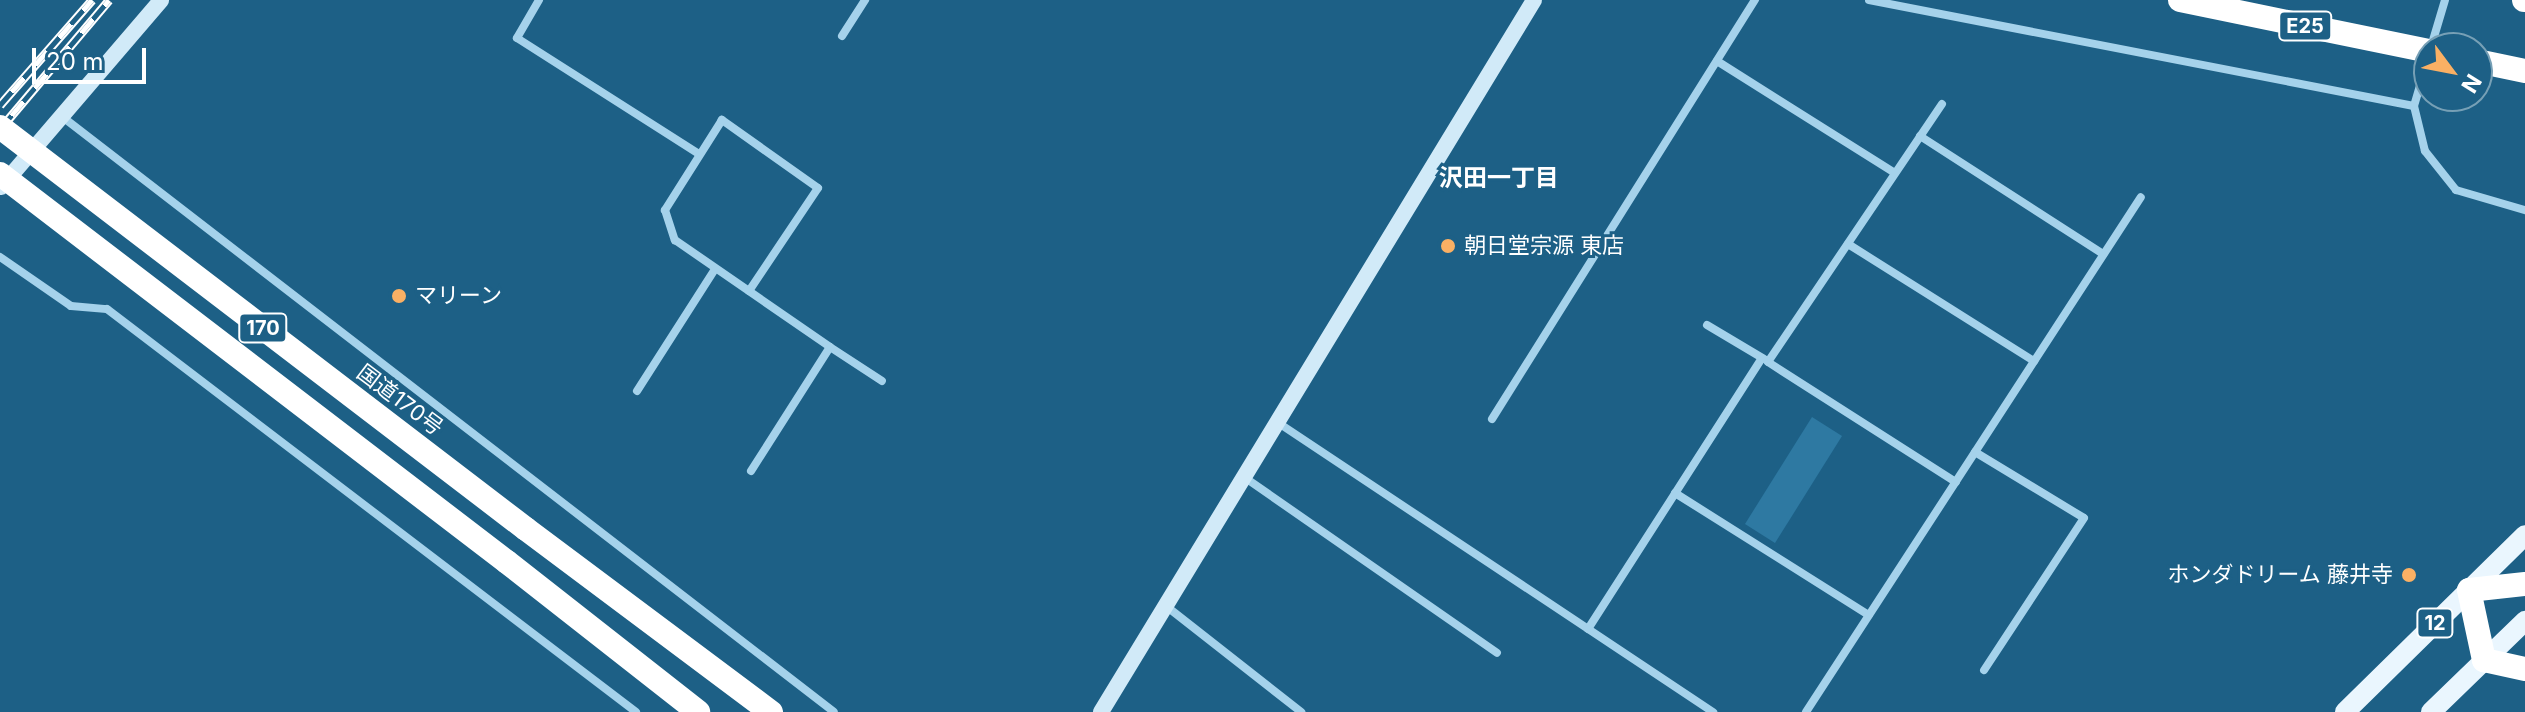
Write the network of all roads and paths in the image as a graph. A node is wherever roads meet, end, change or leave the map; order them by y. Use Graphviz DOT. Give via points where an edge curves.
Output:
graph roads {
  1 [pos="161,0"];
  2 [pos="539,0"];
  3 [pos="865,0"];
  4 [pos="1534,0"];
  5 [pos="1755,0"];
  6 [pos="1869,0"];
  7 [pos="2180,0"];
  8 [pos="2445,0"];
  9 [pos="2436,32"];
  10 [pos="842,36"];
  11 [pos="2413,48"];
  12 [pos="1717,61"];
  13 [pos="2493,64"];
  14 [pos="2525,71"];
  15 [pos="1942,104"];
  16 [pos="2413,106"];
  17 [pos="2415,112"];
  18 [pos="59,115"];
  19 [pos="0,127"];
  20 [pos="1920,136"];
  21 [pos="699,154"];
  22 [pos="1895,173"];
  23 [pos="0,174"];
  24 [pos="0,188"];
  25 [pos="2141,197"];
  26 [pos="2525,210"];
  27 [pos="1848,244"];
  28 [pos="2103,254"];
  29 [pos="0,257"];
  30 [pos="715,269"];
  31 [pos="749,291"];
  32 [pos="1707,325"];
  33 [pos="830,347"];
  34 [pos="1765,360"];
  35 [pos="2034,361"];
  36 [pos="882,381"];
  37 [pos="637,391"];
  38 [pos="1492,419"];
  39 [pos="1277,422"];
  40 [pos="1975,452"];
  41 [pos="751,471"];
  42 [pos="1244,477"];
  43 [pos="1956,482"];
  44 [pos="1675,493"];
  45 [pos="2525,535"];
  46 [pos="2525,584"];
  47 [pos="2469,590"];
  48 [pos="1166,606"];
  49 [pos="1869,615"];
  50 [pos="2525,621"];
  51 [pos="1588,629"];
  52 [pos="1497,653"];
  53 [pos="2484,660"];
  54 [pos="2525,669"];
  55 [pos="1984,670"];
  56 [pos="636,712"];
  57 [pos="698,712"];
  58 [pos="771,712"];
  59 [pos="834,712"];
  60 [pos="1101,712"];
  61 [pos="1301,712"];
  62 [pos="1713,712"];
  63 [pos="1806,712"];
  64 [pos="2345,712"];
  65 [pos="2431,712"];
  1 -- 18 [label="street"];
  2 -- 21 [label="street" via="517,38"];
  3 -- 10 [label="street"];
  4 -- 39 [label="street"];
  5 -- 12 [label="street"];
  6 -- 16 [label="street"];
  7 -- 11 [label="highway, E25"];
  8 -- 9 [label="street"];
  12 -- 22 [label="street"];
  12 -- 38 [label="street"];
  13 -- 14 [label="highway"];
  15 -- 20 [label="street"];
  17 -- 26 [label="street" via="2425,151 2456,190"];
  18 -- 24 [label="street"];
  18 -- 59 [label="street"];
  19 -- 58 [label="highway, 国道170号 / 170, bridge"];
  20 -- 22 [label="street"];
  20 -- 28 [label="street"];
  21 -- 30 [label="street" via="665,210 675,240"];
  21 -- 31 [label="street" via="722,120 818,188"];
  22 -- 27 [label="street"];
  23 -- 57 [label="highway, 170, bridge"];
  25 -- 28 [label="street"];
  27 -- 34 [label="street"];
  27 -- 35 [label="street"];
  28 -- 35 [label="street"];
  29 -- 56 [label="street" via="71,306 107,309"];
  30 -- 31 [label="street"];
  30 -- 37 [label="street"];
  31 -- 33 [label="street"];
  32 -- 34 [label="street"];
  33 -- 36 [label="street"];
  33 -- 41 [label="street"];
  34 -- 43 [label="street"];
  34 -- 44 [label="street"];
  35 -- 40 [label="street"];
  39 -- 42 [label="street"];
  39 -- 51 [label="street"];
  40 -- 43 [label="street"];
  40 -- 55 [label="street" via="2084,518"];
  42 -- 48 [label="street"];
  42 -- 52 [label="street"];
  43 -- 49 [label="street"];
  44 -- 49 [label="street"];
  44 -- 51 [label="street"];
  45 -- 47 [label="main road, 12"];
  46 -- 47 [label="highway"];
  47 -- 53 [label="highway"];
  47 -- 64 [label="main road, 12"];
  48 -- 60 [label="street"];
  48 -- 61 [label="street"];
  49 -- 63 [label="street"];
  50 -- 53 [label="main road"];
  51 -- 62 [label="street"];
  53 -- 54 [label="highway"];
  53 -- 65 [label="main road"];
}
